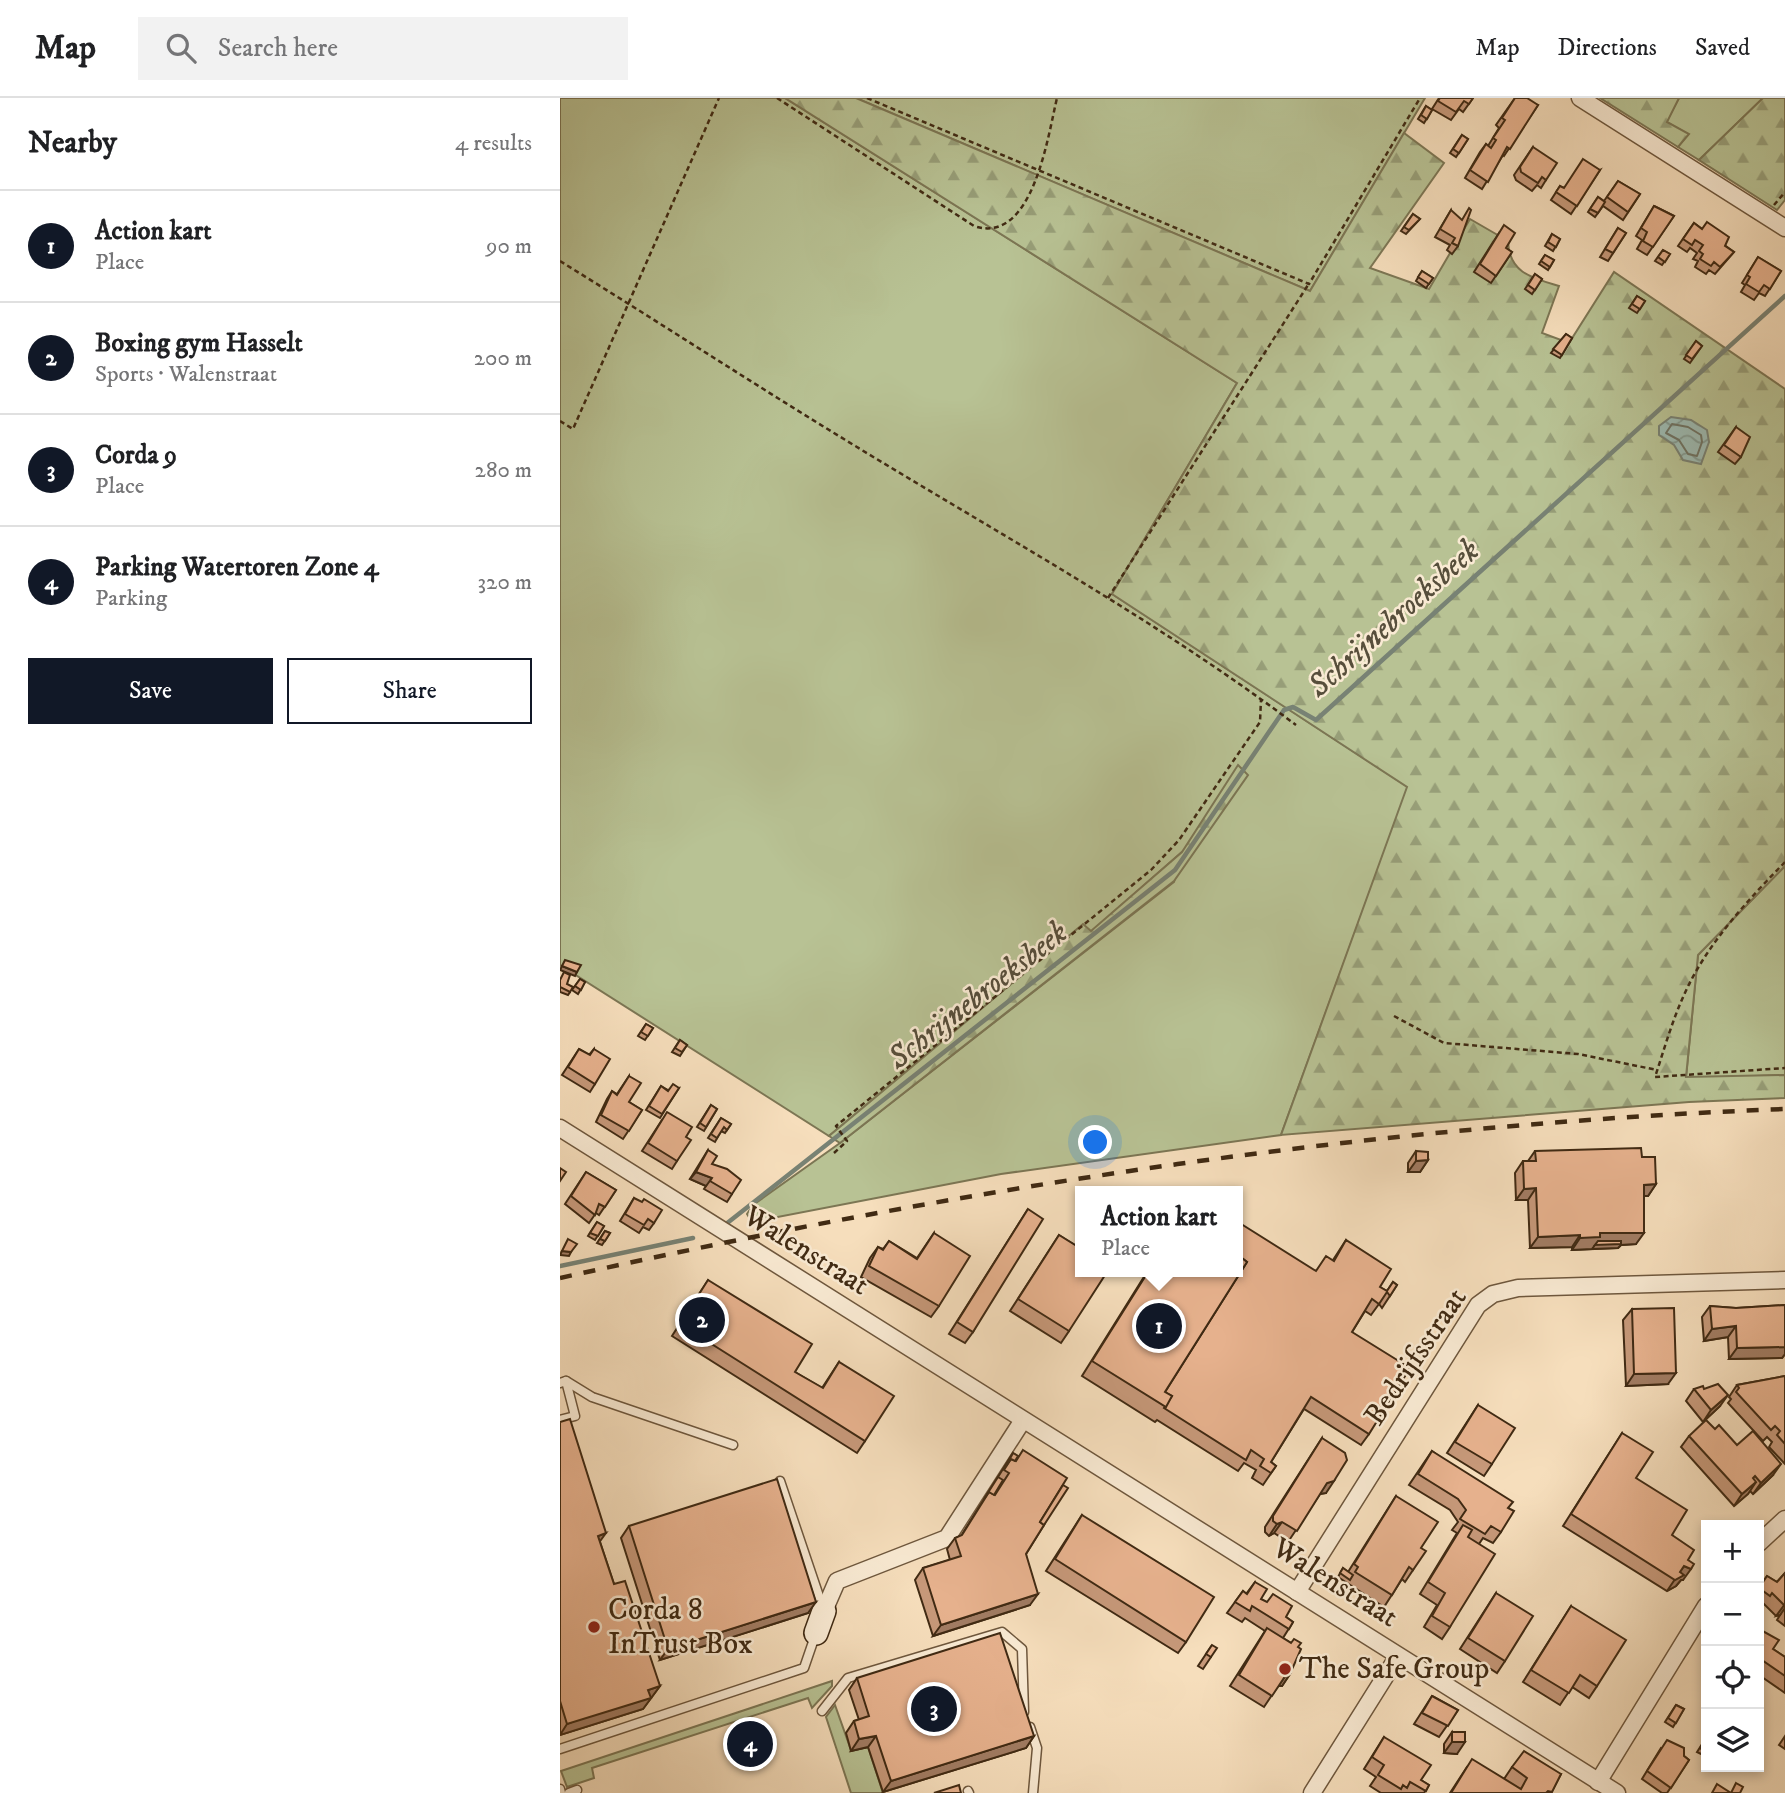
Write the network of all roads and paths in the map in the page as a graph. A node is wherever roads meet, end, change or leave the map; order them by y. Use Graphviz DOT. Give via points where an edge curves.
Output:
graph roads {
  1 [pos="719,98"];
  2 [pos="777,98"];
  3 [pos="867,98"];
  4 [pos="1057,98"];
  5 [pos="1420,98"];
  6 [pos="1580,98"];
  7 [pos="1039,170"];
  8 [pos="1785,228"];
  9 [pos="560,261"];
  10 [pos="1309,284"];
  11 [pos="630,304"];
  12 [pos="560,421"];
  13 [pos="1108,598"];
  14 [pos="1261,698"];
  15 [pos="1296,725"];
  16 [pos="1785,862"];
  17 [pos="1394,1016"];
  18 [pos="1785,1068"];
  19 [pos="1657,1070"];
  20 [pos="560,1128"];
  21 [pos="834,1153"];
  22 [pos="1785,1280"];
  23 [pos="563,1382"];
  24 [pos="560,1420"];
  25 [pos="1023,1420"];
  26 [pos="733,1445"];
  27 [pos="780,1481"];
  28 [pos="1785,1519"];
  29 [pos="1764,1538"];
  30 [pos="837,1581"];
  31 [pos="815,1584"];
  32 [pos="1297,1592"];
  33 [pos="1701,1614"];
  34 [pos="820,1622"];
  35 [pos="1398,1656"];
  36 [pos="822,1711"];
  37 [pos="560,1749"];
  38 [pos="1598,1782"];
  39 [pos="1032,1793"];
  40 [pos="1312,1793"];
  41 [pos="1617,1793"];
  1 -- 11 [label="path"];
  2 -- 7 [label="path" via="978,228 997,227 1010,218 1032,191"];
  3 -- 7 [label="path"];
  4 -- 7 [label="path"];
  5 -- 10 [label="path"];
  6 -- 8 [label="street"];
  7 -- 10 [label="path"];
  9 -- 11 [label="path"];
  10 -- 13 [label="path"];
  11 -- 12 [label="path" via="573,429"];
  11 -- 13 [label="path"];
  13 -- 14 [label="path"];
  14 -- 15 [label="path"];
  14 -- 21 [label="path" via="1260,722 1179,840 1151,870 835,1126 847,1141"];
  16 -- 19 [label="path" via="1712,947 1684,994"];
  17 -- 19 [label="path" via="1444,1043 1578,1054"];
  18 -- 19 [label="path" via="1655,1077"];
  20 -- 25 [label="street, Walenstraat"];
  22 -- 32 [label="street, Bedrijfsstraat" via="1518,1288 1493,1294 1478,1306"];
  23 -- 24 [label="lane" via="575,1416"];
  23 -- 26 [label="lane" via="592,1397"];
  25 -- 30 [label="street" via="947,1538"];
  25 -- 32 [label="street, Walenstraat"];
  27 -- 31 [label="lane"];
  28 -- 29 [label="street"];
  30 -- 31 [label="lane"];
  30 -- 34 [label="street"];
  31 -- 34 [label="lane"];
  32 -- 35 [label="street, Walenstraat"];
  33 -- 38 [label="street"];
  34 -- 37 [label="lane" via="804,1668"];
  35 -- 38 [label="street, Walenstraat"];
  35 -- 40 [label="street"];
  36 -- 39 [label="lane" via="848,1678 1002,1632 1022,1648 1023,1706 1037,1748"];
  38 -- 41 [label="street, Walenstraat"];
}
